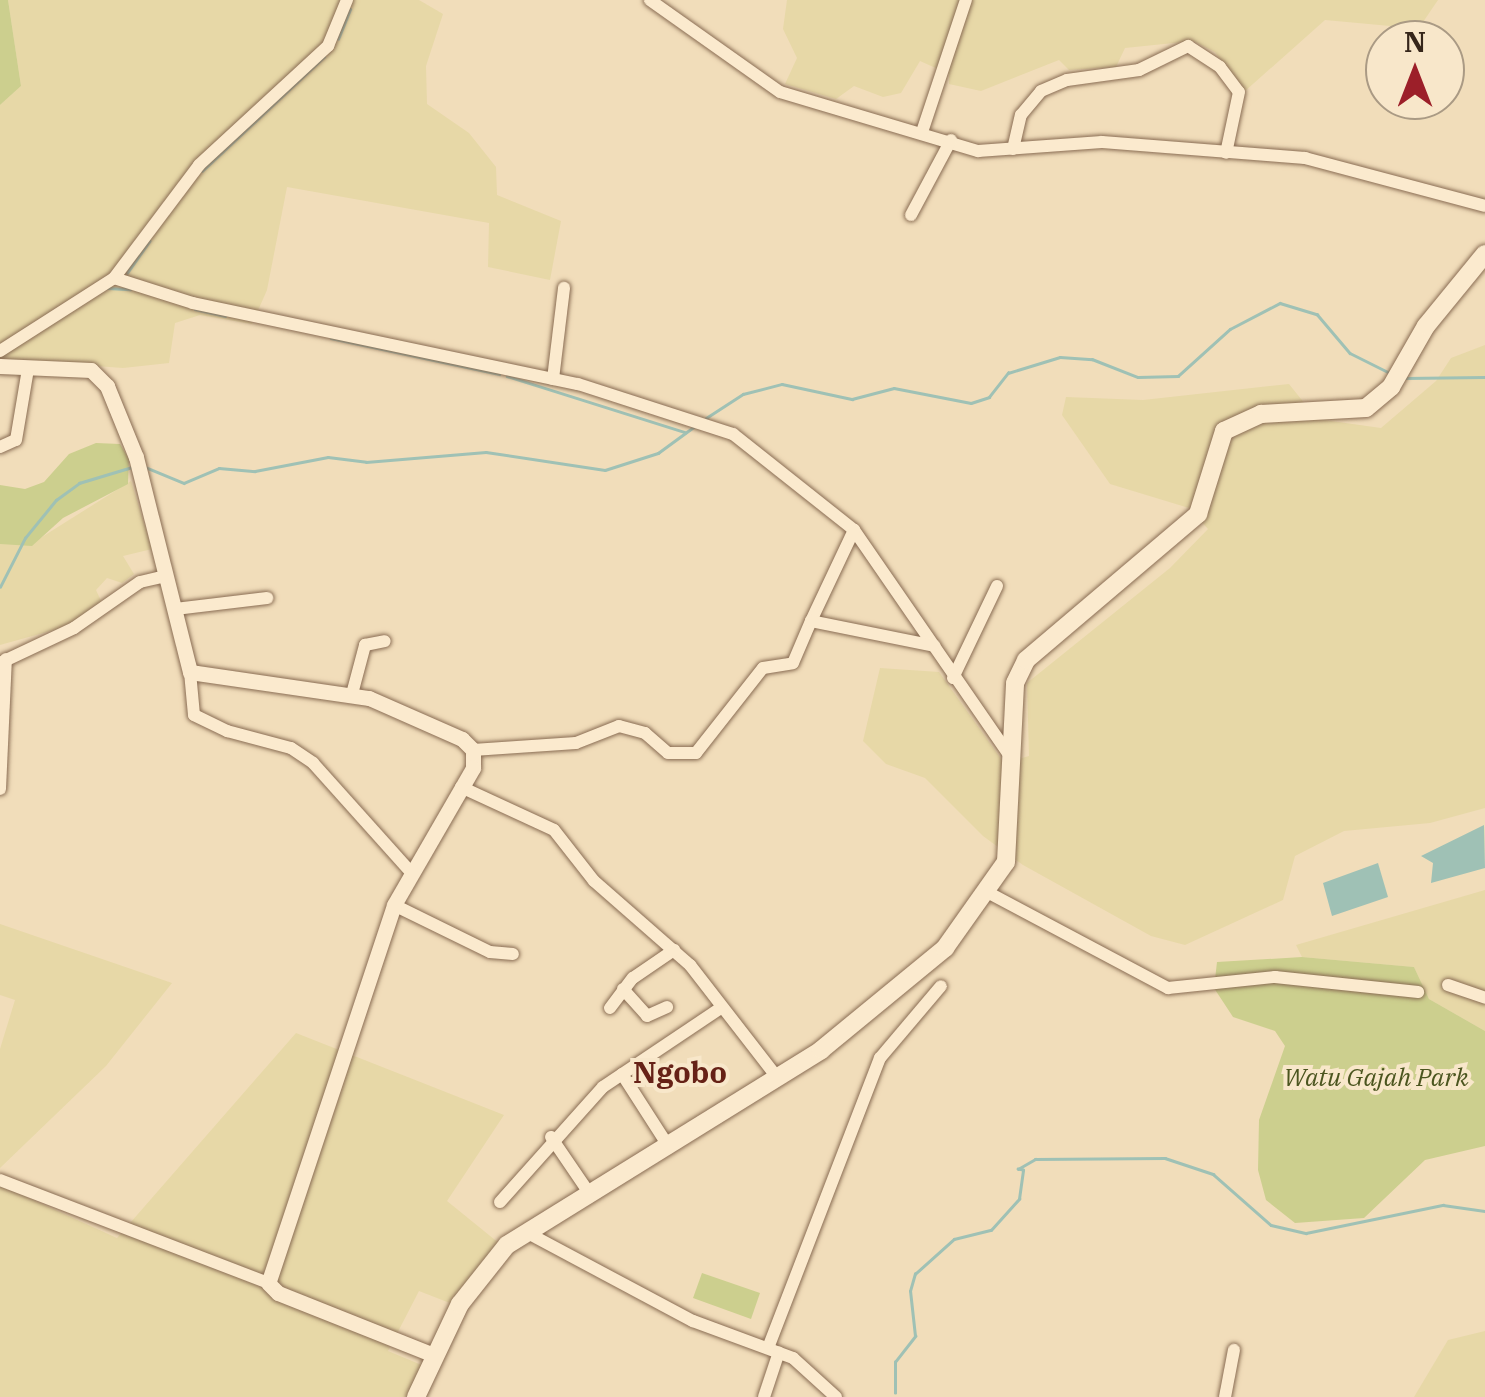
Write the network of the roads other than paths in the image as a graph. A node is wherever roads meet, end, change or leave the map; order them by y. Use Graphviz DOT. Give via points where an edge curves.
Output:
graph roads {
  1 [pos="347,0"];
  2 [pos="650,0"];
  3 [pos="966,0"];
  4 [pos="922,132"];
  5 [pos="951,140"];
  6 [pos="1014,149"];
  7 [pos="1226,153"];
  8 [pos="1485,206"];
  9 [pos="911,215"];
  10 [pos="1485,254"];
  11 [pos="114,278"];
  12 [pos="564,288"];
  13 [pos="0,351"];
  14 [pos="0,366"];
  15 [pos="28,369"];
  16 [pos="554,379"];
  17 [pos="0,447"];
  18 [pos="854,530"];
  19 [pos="166,576"];
  20 [pos="996,586"];
  21 [pos="267,598"];
  22 [pos="175,609"];
  23 [pos="811,621"];
  24 [pos="385,641"];
  25 [pos="934,646"];
  26 [pos="3,661"];
  27 [pos="190,672"];
  28 [pos="953,678"];
  29 [pos="352,694"];
  30 [pos="473,750"];
  31 [pos="1013,760"];
  32 [pos="0,786"];
  33 [pos="461,787"];
  34 [pos="409,870"];
  35 [pos="989,893"];
  36 [pos="394,905"];
  37 [pos="674,950"];
  38 [pos="514,954"];
  39 [pos="1448,985"];
  40 [pos="941,986"];
  41 [pos="623,990"];
  42 [pos="1418,992"];
  43 [pos="1485,998"];
  44 [pos="667,1007"];
  45 [pos="722,1007"];
  46 [pos="610,1008"];
  47 [pos="622,1074"];
  48 [pos="777,1077"];
  49 [pos="552,1137"];
  50 [pos="667,1144"];
  51 [pos="0,1180"];
  52 [pos="589,1192"];
  53 [pos="500,1202"];
  54 [pos="526,1232"];
  55 [pos="268,1282"];
  56 [pos="774,1350"];
  57 [pos="1234,1350"];
  58 [pos="434,1356"];
  59 [pos="416,1397"];
  60 [pos="764,1397"];
  61 [pos="836,1397"];
  62 [pos="1225,1397"];
  1 -- 11 [label="street" via="328,46 199,165"];
  2 -- 4 [label="street" via="780,92"];
  3 -- 4 [label="street"];
  4 -- 5 [label="street"];
  5 -- 6 [label="street" via="983,152"];
  5 -- 9 [label="street"];
  6 -- 7 [label="street" via="1102,142"];
  6 -- 7 [label="street" via="1021,115 1050,86 1139,70 1188,46 1220,67 1239,92"];
  7 -- 8 [label="street" via="1321,160"];
  10 -- 31 [label="main road" via="1426,326 1391,387 1362,410 1261,414 1224,431 1198,514 1019,670"];
  11 -- 13 [label="street"];
  11 -- 16 [label="street" via="193,303"];
  12 -- 16 [label="street"];
  14 -- 15 [label="street"];
  15 -- 17 [label="street" via="16,440"];
  15 -- 19 [label="street" via="97,372 136,457"];
  16 -- 18 [label="street" via="722,429"];
  18 -- 23 [label="street"];
  18 -- 25 [label="street"];
  19 -- 22 [label="street"];
  19 -- 26 [label="street" via="140,582 74,628"];
  20 -- 28 [label="street"];
  21 -- 22 [label="street"];
  22 -- 27 [label="street"];
  23 -- 25 [label="street"];
  23 -- 30 [label="street" via="793,663 765,667 696,752 668,753 645,733 619,726 576,743"];
  24 -- 29 [label="street" via="365,645"];
  25 -- 28 [label="street"];
  26 -- 32 [label="street"];
  27 -- 29 [label="street"];
  27 -- 34 [label="street" via="194,714 226,731 291,748 314,763"];
  28 -- 31 [label="street"];
  29 -- 30 [label="street" via="423,720"];
  30 -- 33 [label="street" via="473,768"];
  31 -- 35 [label="main road" via="1010,844"];
  33 -- 34 [label="street"];
  33 -- 37 [label="street" via="554,830 594,881"];
  34 -- 36 [label="street"];
  35 -- 42 [label="street" via="1168,988 1275,976"];
  35 -- 48 [label="main road" via="927,967"];
  36 -- 38 [label="street" via="490,952"];
  36 -- 55 [label="street"];
  37 -- 41 [label="street"];
  37 -- 45 [label="street"];
  39 -- 43 [label="street"];
  40 -- 56 [label="street" via="880,1058"];
  41 -- 44 [label="street" via="647,1016"];
  41 -- 46 [label="street"];
  45 -- 47 [label="street"];
  45 -- 48 [label="street"];
  47 -- 49 [label="street"];
  47 -- 50 [label="street"];
  48 -- 50 [label="main road"];
  49 -- 52 [label="street"];
  49 -- 53 [label="street"];
  50 -- 52 [label="main road"];
  51 -- 55 [label="street"];
  52 -- 54 [label="main road"];
  54 -- 56 [label="street" via="693,1321"];
  54 -- 58 [label="main road" via="479,1276"];
  55 -- 58 [label="street" via="278,1293"];
  56 -- 60 [label="street"];
  56 -- 61 [label="street" via="806,1366"];
  57 -- 62 [label="street"];
  58 -- 59 [label="main road"];
}
